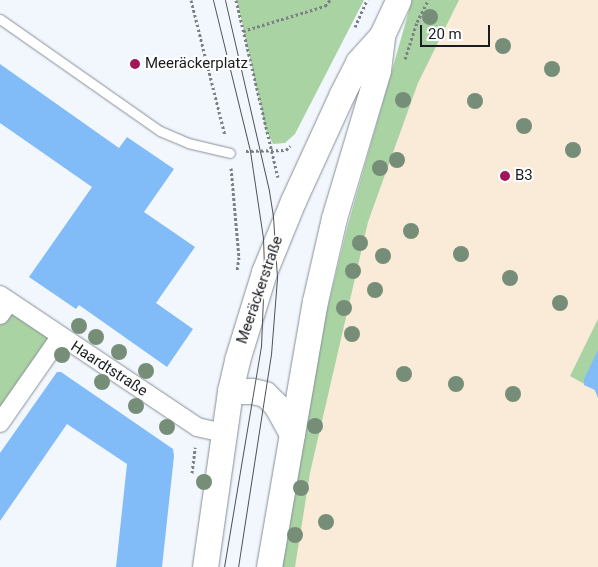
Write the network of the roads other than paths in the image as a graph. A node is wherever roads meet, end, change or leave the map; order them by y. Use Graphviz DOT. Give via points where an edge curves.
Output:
graph roads {
  1 [pos="398,0"];
  2 [pos="0,19"];
  3 [pos="382,35"];
  4 [pos="230,153"];
  5 [pos="3,304"];
  6 [pos="60,337"];
  7 [pos="230,392"];
  8 [pos="0,423"];
  9 [pos="223,432"];
  10 [pos="292,434"];
  11 [pos="204,567"];
  12 [pos="269,567"];
  1 -- 3 [label="street, Meeräckerstraße"];
  2 -- 4 [label="lane" via="160,130 188,143"];
  3 -- 7 [label="street, Meeräckerstraße" via="358,62 275,243 237,360"];
  3 -- 10 [label="street, Meeräckerstraße" via="378,70 334,218 315,301"];
  5 -- 6 [label="street, Haardtstraße"];
  6 -- 8 [label="street"];
  6 -- 9 [label="street, Haardtstraße" via="198,427"];
  7 -- 9 [label="street, Meeräckerstraße"];
  7 -- 10 [label="street" via="265,394 276,405"];
  9 -- 11 [label="street, Meeräckerstraße"];
  10 -- 12 [label="street, Meeräckerstraße"];
}
